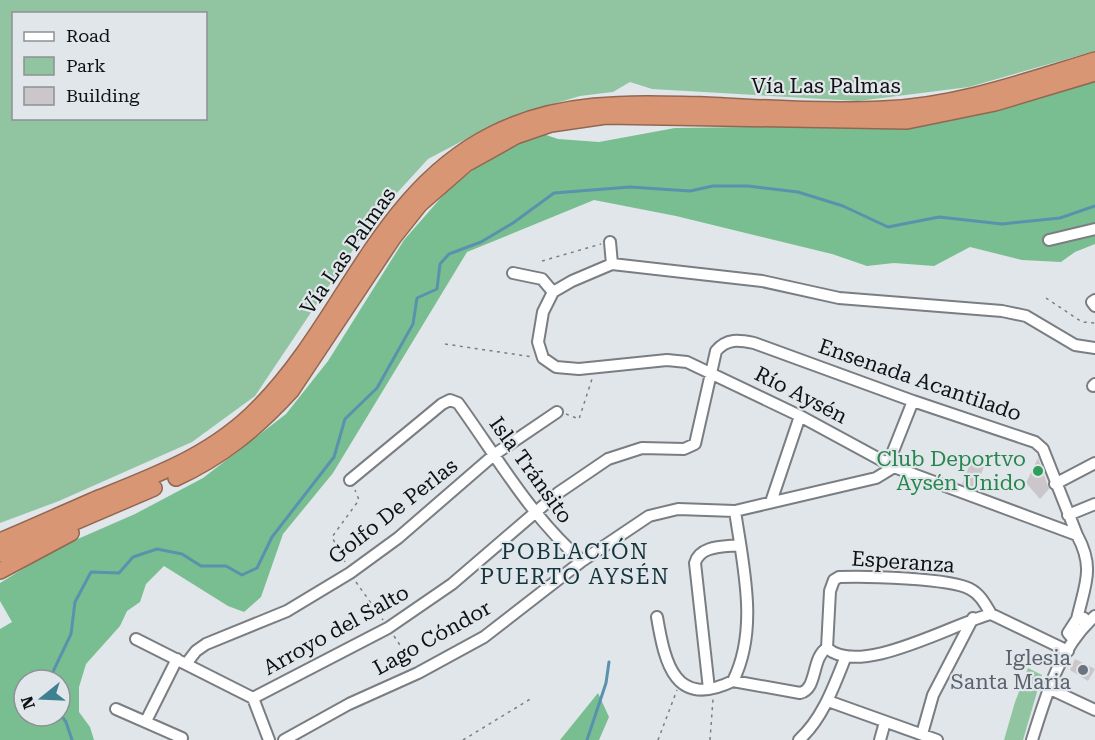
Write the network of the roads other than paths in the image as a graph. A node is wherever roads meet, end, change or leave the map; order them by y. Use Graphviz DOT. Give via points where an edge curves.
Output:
graph roads {
  1 [pos="1095,60"];
  2 [pos="1095,73"];
  3 [pos="1095,229"];
  4 [pos="1049,240"];
  5 [pos="610,242"];
  6 [pos="612,264"];
  7 [pos="513,273"];
  8 [pos="553,292"];
  9 [pos="1095,348"];
  10 [pos="710,371"];
  11 [pos="913,401"];
  12 [pos="557,412"];
  13 [pos="800,416"];
  14 [pos="495,454"];
  15 [pos="1095,463"];
  16 [pos="891,465"];
  17 [pos="350,480"];
  18 [pos="1055,484"];
  19 [pos="146,491"];
  20 [pos="771,502"];
  21 [pos="1095,504"];
  22 [pos="735,511"];
  23 [pos="535,512"];
  24 [pos="1068,515"];
  25 [pos="1077,535"];
  26 [pos="0,541"];
  27 [pos="740,545"];
  28 [pos="0,554"];
  29 [pos="582,561"];
  30 [pos="0,571"];
  31 [pos="981,616"];
  32 [pos="657,617"];
  33 [pos="1077,619"];
  34 [pos="1092,619"];
  35 [pos="136,639"];
  36 [pos="1074,640"];
  37 [pos="827,648"];
  38 [pos="1068,651"];
  39 [pos="846,656"];
  40 [pos="182,661"];
  41 [pos="733,681"];
  42 [pos="1048,688"];
  43 [pos="711,689"];
  44 [pos="253,698"];
  45 [pos="828,701"];
  46 [pos="116,709"];
  47 [pos="1095,710"];
  48 [pos="146,721"];
  49 [pos="885,722"];
  50 [pos="922,734"];
  51 [pos="182,738"];
  52 [pos="269,740"];
  53 [pos="284,740"];
  54 [pos="799,740"];
  55 [pos="880,740"];
  56 [pos="937,740"];
  57 [pos="1032,740"];
  1 -- 26 [label="highway, Vía Las Palmas" via="968,98 914,107 861,110 633,98 546,113 501,130 460,153 397,211 300,357 244,422 177,467"];
  2 -- 19 [label="highway, Vía Las Palmas" via="994,103 907,121 606,116 569,120 516,136 466,164 420,204 291,391 258,425 219,456"];
  3 -- 4 [label="street"];
  5 -- 6 [label="street"];
  6 -- 8 [label="street"];
  6 -- 9 [label="street" via="762,281 839,298 1002,311 1026,316 1075,345"];
  7 -- 8 [label="street" via="542,279"];
  8 -- 10 [label="street, Río Aysén" via="543,312 538,342 543,358 556,367 667,360 687,362"];
  10 -- 11 [label="street, Ensenada Acantilado" via="722,344 739,340"];
  10 -- 13 [label="street, Río Aysén"];
  10 -- 23 [label="street, Arroyo del Salto" via="695,444 675,450 642,448 608,459"];
  11 -- 16 [label="street"];
  11 -- 18 [label="street, Ensenada Acantilado" via="1035,442 1043,449"];
  12 -- 14 [label="street, Golfo De Perlas"];
  13 -- 16 [label="street, Río Aysén"];
  13 -- 20 [label="street"];
  14 -- 17 [label="street, Isla Tránsito" via="458,403 450,400"];
  14 -- 23 [label="street, Isla Tránsito"];
  14 -- 40 [label="street, Golfo De Perlas" via="398,538 350,573 287,611 206,644"];
  15 -- 18 [label="street"];
  16 -- 20 [label="street, Lago Cóndor" via="876,478"];
  16 -- 25 [label="street, Río Aysén"];
  18 -- 24 [label="street, Ensenada Acantilado"];
  19 -- 28 [label="highway, Vía Las Palmas"];
  19 -- 30 [label="highway"];
  20 -- 22 [label="street, Lago Cóndor"];
  21 -- 24 [label="street"];
  22 -- 27 [label="street"];
  22 -- 29 [label="street, Lago Cóndor" via="660,512"];
  23 -- 29 [label="street, Isla Tránsito"];
  23 -- 44 [label="street, Arroyo del Salto" via="452,584 388,628"];
  24 -- 25 [label="street, Ensenada Acantilado"];
  25 -- 33 [label="street" via="1089,568"];
  27 -- 41 [label="street" via="747,603 742,664"];
  27 -- 43 [label="street" via="704,550 695,562"];
  29 -- 53 [label="street, Lago Cóndor" via="484,637"];
  31 -- 37 [label="street, Esperanza" via="976,592 966,587 917,579 838,577 830,591"];
  31 -- 38 [label="street"];
  31 -- 39 [label="street" via="896,651"];
  31 -- 50 [label="street" via="933,695"];
  32 -- 43 [label="street" via="669,669 679,683 692,690"];
  33 -- 34 [label="street"];
  33 -- 36 [label="street" via="1068,633"];
  34 -- 36 [label="street"];
  35 -- 40 [label="street, Arroyo del Salto"];
  36 -- 38 [label="street"];
  37 -- 39 [label="street"];
  37 -- 41 [label="street" via="817,658 806,692"];
  38 -- 42 [label="street"];
  39 -- 45 [label="street"];
  40 -- 44 [label="street, Arroyo del Salto"];
  40 -- 48 [label="street, Golfo De Perlas"];
  41 -- 43 [label="street"];
  42 -- 47 [label="street"];
  42 -- 57 [label="street"];
  44 -- 52 [label="street"];
  45 -- 49 [label="street"];
  45 -- 54 [label="street"];
  46 -- 48 [label="street"];
  48 -- 51 [label="street"];
  49 -- 50 [label="street"];
  49 -- 55 [label="street"];
  50 -- 56 [label="street"];
}
